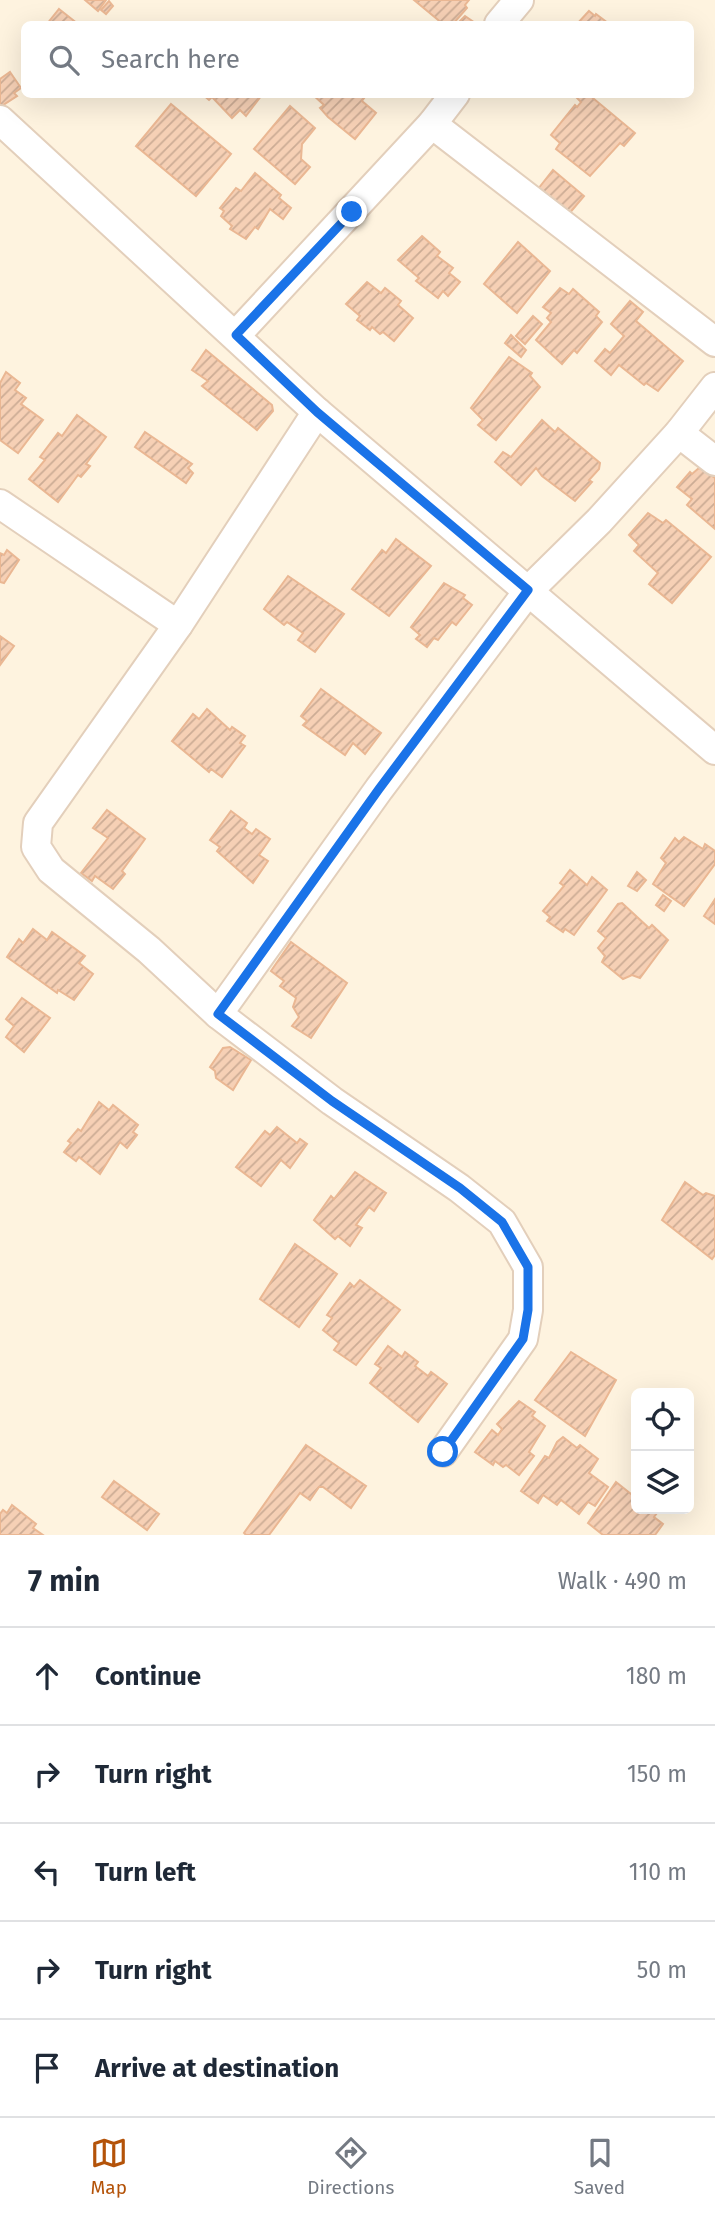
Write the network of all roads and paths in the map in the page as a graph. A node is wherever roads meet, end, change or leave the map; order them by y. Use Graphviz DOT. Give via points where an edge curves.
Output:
graph roads {
  1 [pos="519,0"];
  2 [pos="502,21"];
  3 [pos="452,98"];
  4 [pos="0,120"];
  5 [pos="432,124"];
  6 [pos="236,335"];
  7 [pos="715,342"];
  8 [pos="715,387"];
  9 [pos="317,412"];
  10 [pos="679,433"];
  11 [pos="715,461"];
  12 [pos="0,503"];
  13 [pos="528,590"];
  14 [pos="178,625"];
  15 [pos="715,750"];
  16 [pos="218,1014"];
  17 [pos="443,1452"];
  1 -- 2 [label="street"];
  3 -- 5 [label="street"];
  4 -- 6 [label="street"];
  5 -- 6 [label="street"];
  5 -- 7 [label="street"];
  6 -- 9 [label="street"];
  8 -- 10 [label="street"];
  9 -- 13 [label="street"];
  9 -- 14 [label="street"];
  10 -- 11 [label="street"];
  10 -- 13 [label="street"];
  12 -- 14 [label="street"];
  13 -- 15 [label="street"];
  13 -- 16 [label="street"];
  14 -- 16 [label="street" via="38,823 36,847 51,870"];
  16 -- 17 [label="street" via="492,1213 528,1267 523,1339"];
}
